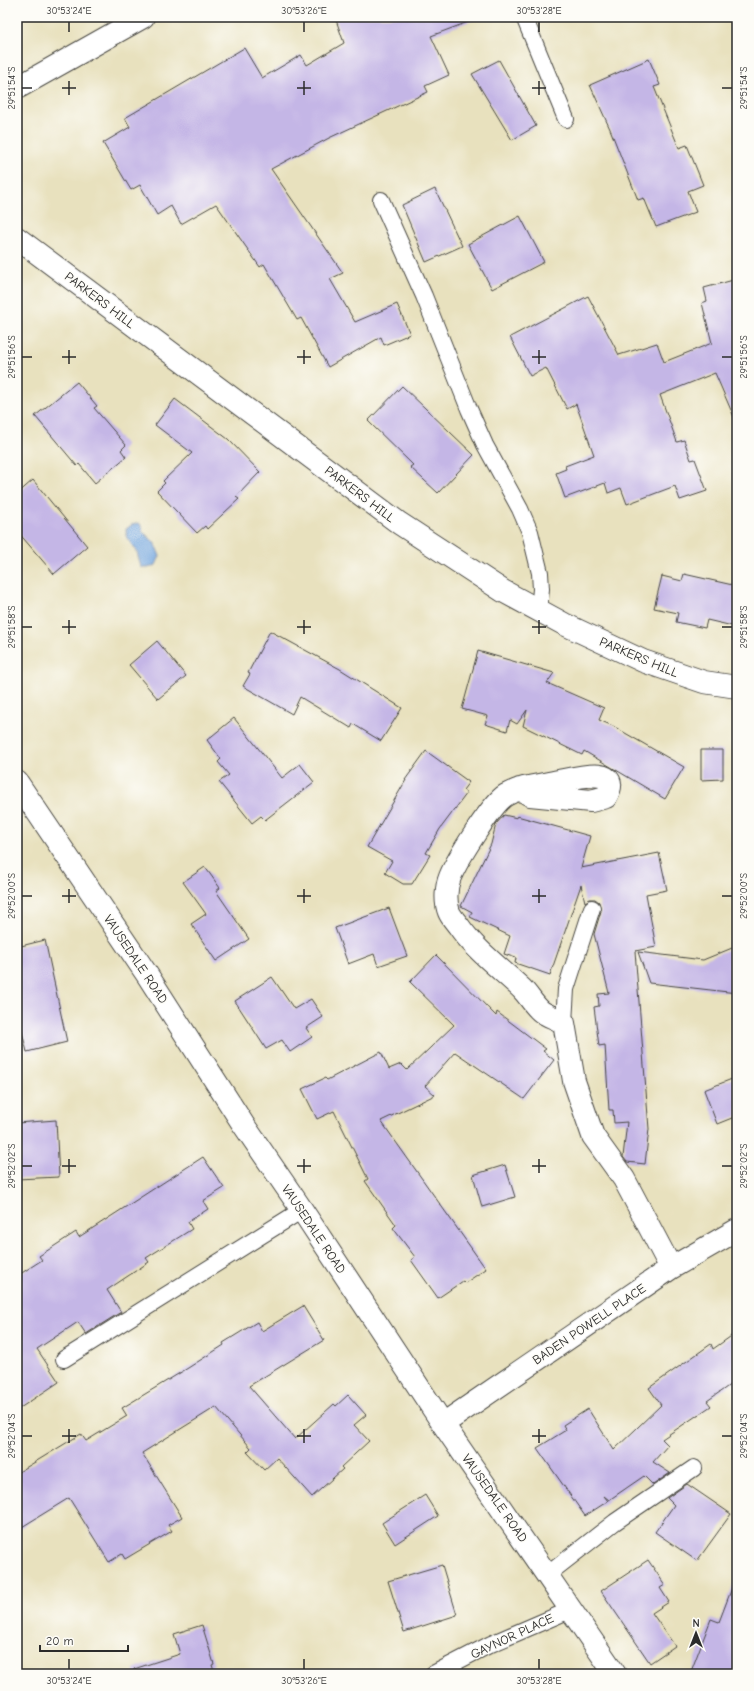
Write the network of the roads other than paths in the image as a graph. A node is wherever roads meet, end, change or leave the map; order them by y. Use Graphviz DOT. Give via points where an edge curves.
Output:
graph roads {
  1 [pos="143,17"];
  2 [pos="524,17"];
  3 [pos="17,88"];
  4 [pos="566,119"];
  5 [pos="381,200"];
  6 [pos="17,238"];
  7 [pos="539,610"];
  8 [pos="737,687"];
  9 [pos="17,782"];
  10 [pos="520,789"];
  11 [pos="592,908"];
  12 [pos="564,1023"];
  13 [pos="302,1210"];
  14 [pos="737,1230"];
  15 [pos="670,1268"];
  16 [pos="64,1358"];
  17 [pos="443,1424"];
  18 [pos="694,1468"];
  19 [pos="548,1575"];
  20 [pos="570,1610"];
  21 [pos="433,1674"];
  22 [pos="615,1674"];
  1 -- 3 [label="street"];
  2 -- 4 [label="lane"];
  5 -- 7 [label="lane" via="424,296 485,446 520,508 530,532 540,573"];
  6 -- 7 [label="street, PARKERS HILL" via="399,523 503,590"];
  7 -- 8 [label="street, PARKERS HILL" via="644,661 704,682"];
  9 -- 13 [label="street, VAUSEDALE ROAD"];
  10 -- 12 [label="street" via="506,795 497,804 461,855 449,878 446,895 449,912 480,952 542,1011"];
  11 -- 12 [label="lane" via="566,989"];
  12 -- 15 [label="street" via="574,1082 593,1136 624,1178"];
  13 -- 16 [label="lane"];
  13 -- 17 [label="street, VAUSEDALE ROAD"];
  14 -- 15 [label="street, BADEN POWELL PLACE"];
  15 -- 17 [label="street, BADEN POWELL PLACE"];
  17 -- 19 [label="street, VAUSEDALE ROAD"];
  18 -- 19 [label="lane" via="615,1522"];
  19 -- 20 [label="street, VAUSEDALE ROAD"];
  20 -- 21 [label="lane, GAYNOR PLACE" via="491,1644"];
  20 -- 22 [label="street, VAUSEDALE ROAD"];
}
